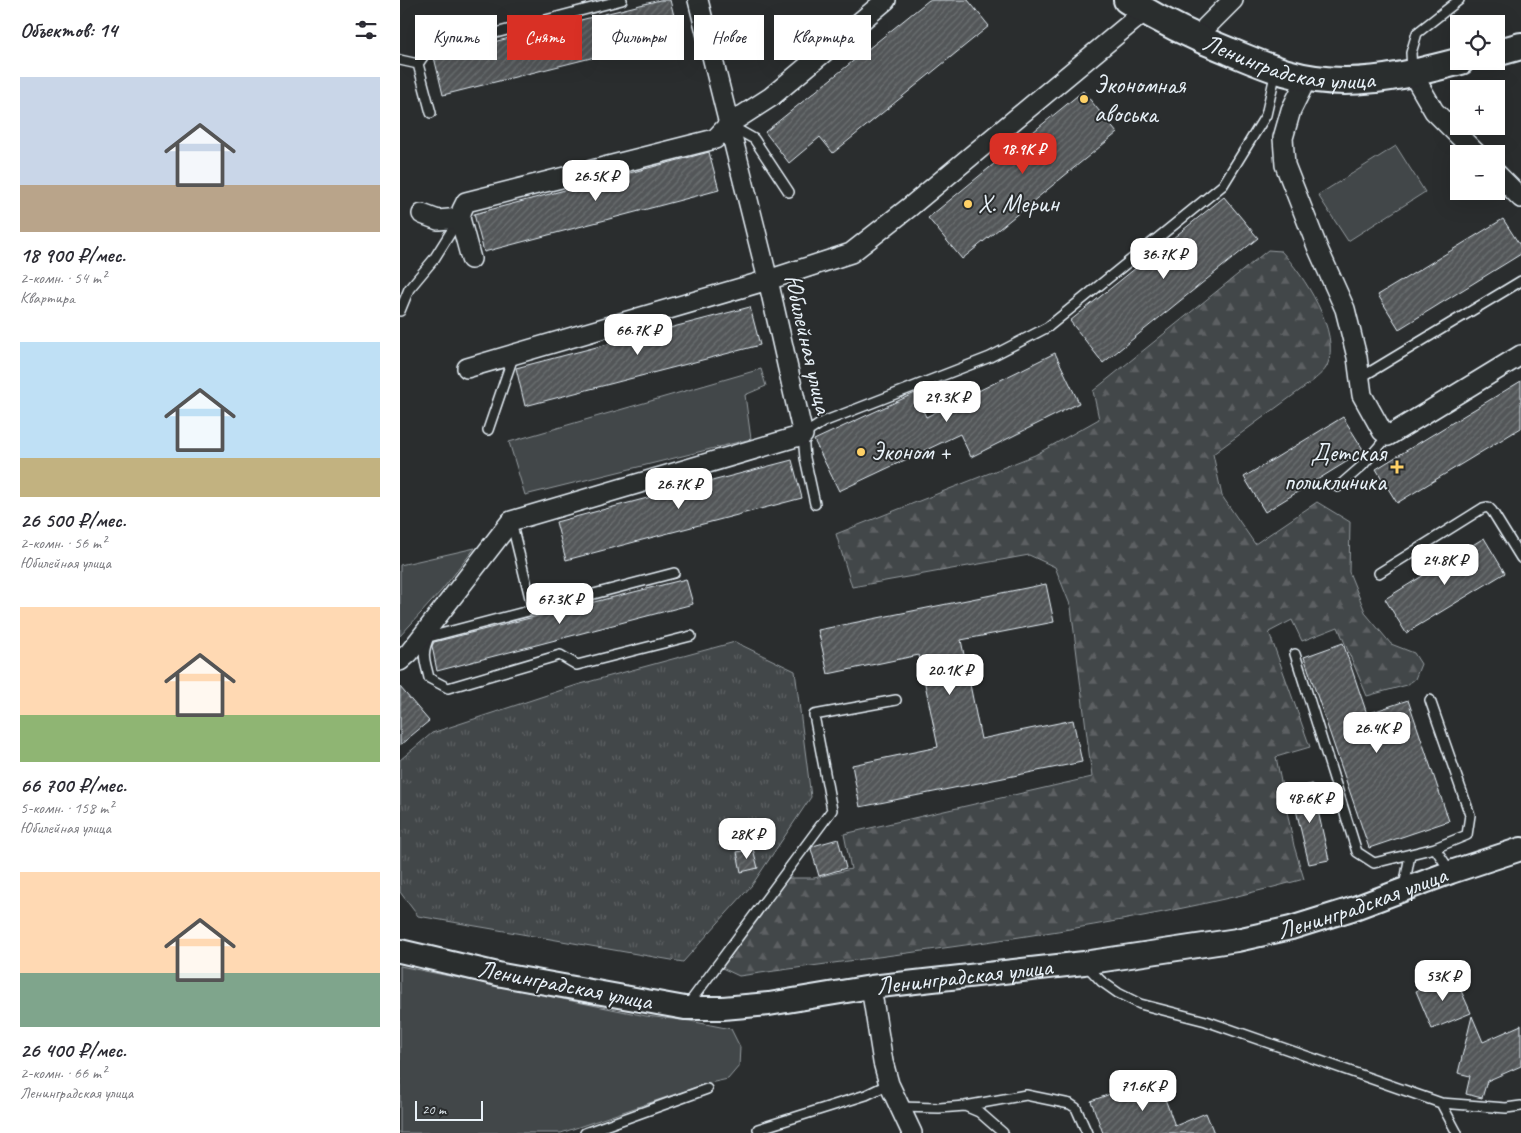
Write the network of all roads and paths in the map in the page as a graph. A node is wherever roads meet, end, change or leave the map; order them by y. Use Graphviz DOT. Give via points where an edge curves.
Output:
graph roads {
  1 [pos="622,0"];
  2 [pos="698,0"];
  3 [pos="886,0"];
  4 [pos="1233,0"];
  5 [pos="1459,0"];
  6 [pos="1136,6"];
  7 [pos="1198,39"];
  8 [pos="1521,46"];
  9 [pos="1505,50"];
  10 [pos="400,60"];
  11 [pos="418,64"];
  12 [pos="1450,64"];
  13 [pos="1276,71"];
  14 [pos="1412,73"];
  15 [pos="1307,78"];
  16 [pos="431,112"];
  17 [pos="729,124"];
  18 [pos="1467,145"];
  19 [pos="1505,182"];
  20 [pos="789,192"];
  21 [pos="1521,198"];
  22 [pos="422,214"];
  23 [pos="460,218"];
  24 [pos="471,259"];
  25 [pos="768,280"];
  26 [pos="1521,281"];
  27 [pos="400,311"];
  28 [pos="514,354"];
  29 [pos="1521,354"];
  30 [pos="467,368"];
  31 [pos="1360,378"];
  32 [pos="488,430"];
  33 [pos="803,435"];
  34 [pos="1388,436"];
  35 [pos="1338,487"];
  36 [pos="816,504"];
  37 [pos="511,521"];
  38 [pos="1521,558"];
  39 [pos="674,573"];
  40 [pos="1379,573"];
  41 [pos="533,610"];
  42 [pos="691,636"];
  43 [pos="1295,654"];
  44 [pos="411,657"];
  45 [pos="896,700"];
  46 [pos="1430,700"];
  47 [pos="1436,848"];
  48 [pos="1521,848"];
  49 [pos="1410,855"];
  50 [pos="1451,872"];
  51 [pos="1403,890"];
  52 [pos="400,951"];
  53 [pos="1084,963"];
  54 [pos="871,987"];
  55 [pos="685,1008"];
  56 [pos="889,1084"];
  57 [pos="707,1089"];
  58 [pos="1441,1103"];
  59 [pos="964,1106"];
  60 [pos="1521,1106"];
  61 [pos="898,1107"];
  62 [pos="758,1129"];
  63 [pos="585,1133"];
  64 [pos="912,1133"];
  65 [pos="1003,1133"];
  66 [pos="1087,1133"];
  67 [pos="1458,1133"];
  1 -- 11 [label="lane" via="427,51"];
  2 -- 17 [label="street, Юбилейная улица"];
  3 -- 17 [label="street" via="771,96"];
  4 -- 7 [label="street"];
  5 -- 14 [label="lane" via="1417,32 1411,53"];
  6 -- 7 [label="main road, Ленинградская улица"];
  6 -- 25 [label="street" via="919,200 851,253"];
  7 -- 13 [label="main road, Ленинградская улица"];
  8 -- 9 [label="main road"];
  10 -- 11 [label="lane"];
  11 -- 16 [label="lane"];
  12 -- 14 [label="main road, Ленинградская улица"];
  13 -- 15 [label="main road, Ленинградская улица"];
  13 -- 33 [label="lane" via="1266,115 1223,185 1048,327 990,357 823,422"];
  14 -- 15 [label="main road, Ленинградская улица" via="1345,81"];
  14 -- 18 [label="street" via="1434,112"];
  15 -- 31 [label="street" via="1291,110 1283,138 1285,165 1345,310"];
  17 -- 20 [label="lane" via="754,140"];
  17 -- 23 [label="street" via="715,139 466,202"];
  17 -- 25 [label="street, Юбилейная улица"];
  19 -- 21 [label="street"];
  22 -- 23 [label="street" via="438,220"];
  23 -- 24 [label="street"];
  23 -- 27 [label="lane" via="434,259 409,289"];
  25 -- 28 [label="street"];
  25 -- 33 [label="street, Юбилейная улица"];
  26 -- 31 [label="lane"];
  28 -- 30 [label="street"];
  28 -- 32 [label="lane"];
  29 -- 34 [label="street"];
  31 -- 34 [label="street" via="1362,394 1382,432"];
  33 -- 36 [label="lane"];
  33 -- 37 [label="street, Юбилейная улица"];
  34 -- 35 [label="lane"];
  37 -- 41 [label="lane"];
  37 -- 44 [label="street"];
  38 -- 40 [label="lane" via="1488,507"];
  39 -- 41 [label="lane"];
  41 -- 44 [label="lane" via="429,637 424,648"];
  42 -- 44 [label="lane" via="577,665 560,655 448,688 429,678"];
  43 -- 49 [label="lane" via="1357,852 1374,863"];
  45 -- 55 [label="lane" via="814,715 832,810"];
  46 -- 47 [label="lane" via="1470,815 1467,835"];
  47 -- 49 [label="lane"];
  47 -- 50 [label="lane"];
  48 -- 50 [label="street, Ленинградская улица"];
  49 -- 51 [label="lane"];
  50 -- 51 [label="street, Ленинградская улица"];
  51 -- 53 [label="street, Ленинградская улица" via="1290,928 1237,940"];
  52 -- 55 [label="street, Ленинградская улица" via="502,975"];
  53 -- 54 [label="street, Ленинградская улица"];
  53 -- 58 [label="lane" via="1100,981 1140,1004 1206,1021"];
  54 -- 55 [label="street, Ленинградская улица" via="769,1004"];
  54 -- 56 [label="street" via="882,1062"];
  56 -- 61 [label="street"];
  56 -- 62 [label="lane" via="866,1095"];
  57 -- 63 [label="lane"];
  58 -- 60 [label="lane" via="1506,1108"];
  58 -- 67 [label="lane"];
  59 -- 61 [label="lane"];
  59 -- 65 [label="lane" via="979,1112"];
  59 -- 66 [label="lane" via="1026,1095 1070,1104 1076,1108"];
  61 -- 64 [label="street"];
}
